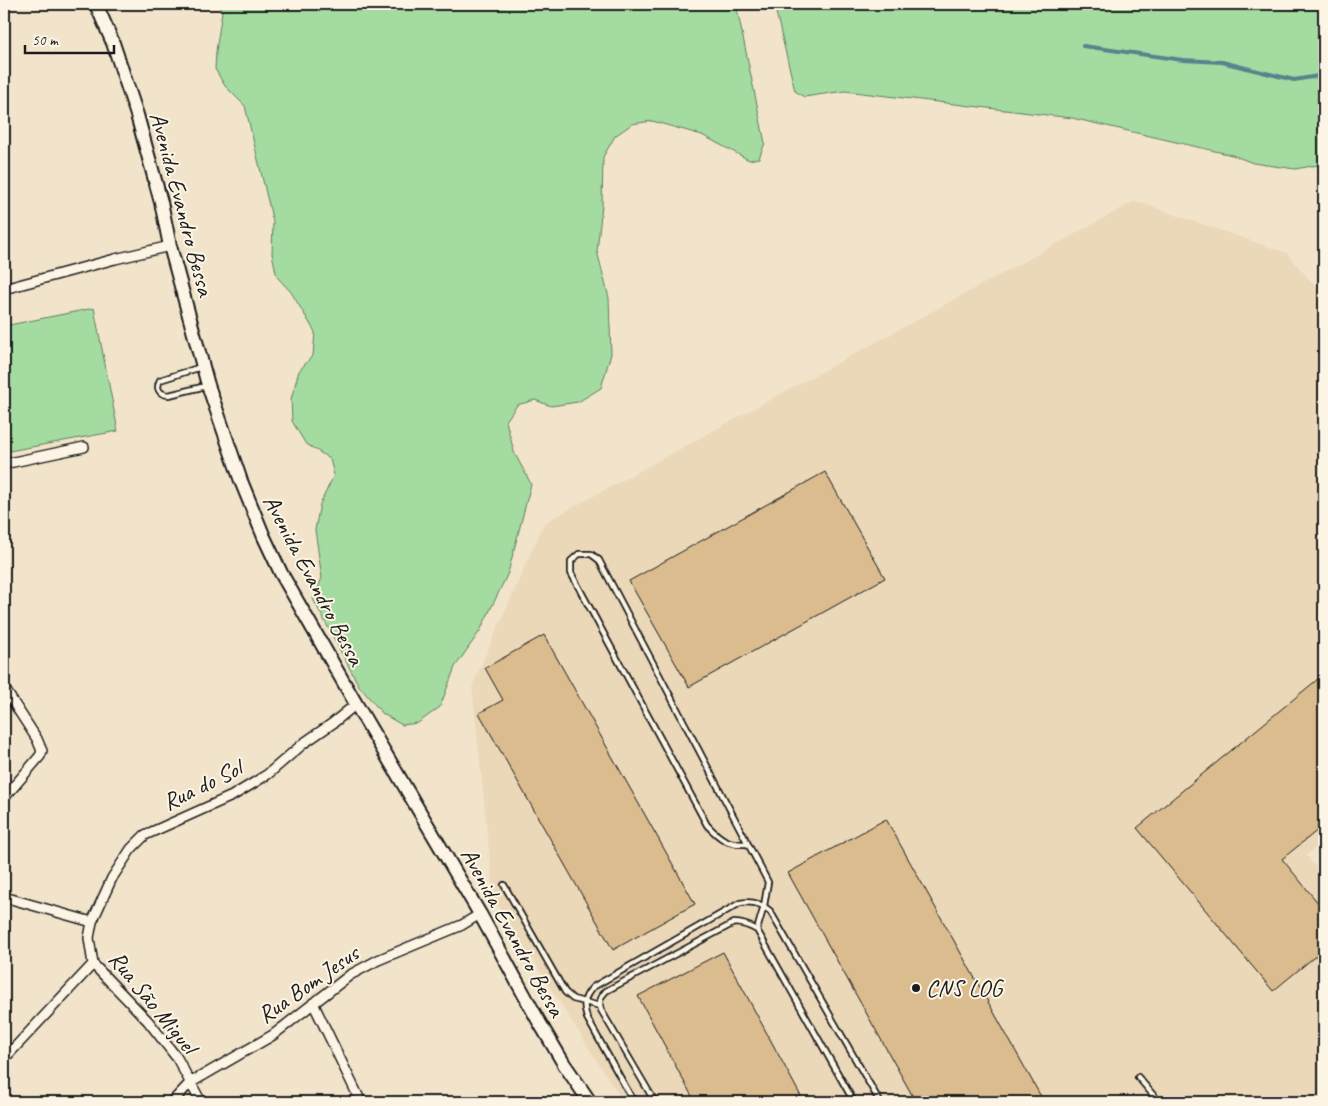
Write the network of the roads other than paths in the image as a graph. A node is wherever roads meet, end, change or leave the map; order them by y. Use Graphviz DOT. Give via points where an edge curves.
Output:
graph roads {
  1 [pos="96,4"];
  2 [pos="170,246"];
  3 [pos="4,289"];
  4 [pos="202,366"];
  5 [pos="208,385"];
  6 [pos="84,447"];
  7 [pos="4,464"];
  8 [pos="4,688"];
  9 [pos="356,704"];
  10 [pos="4,798"];
  11 [pos="748,844"];
  12 [pos="504,885"];
  13 [pos="4,897"];
  14 [pos="764,906"];
  15 [pos="480,914"];
  16 [pos="92,922"];
  17 [pos="757,930"];
  18 [pos="93,964"];
  19 [pos="584,1002"];
  20 [pos="313,1003"];
  21 [pos="600,1006"];
  22 [pos="4,1059"];
  23 [pos="1138,1077"];
  24 [pos="190,1083"];
  25 [pos="172,1102"];
  26 [pos="201,1102"];
  27 [pos="361,1102"];
  28 [pos="590,1102"];
  29 [pos="634,1102"];
  30 [pos="655,1102"];
  31 [pos="854,1102"];
  32 [pos="880,1102"];
  33 [pos="1159,1102"];
  1 -- 2 [label="main road, Avenida Evandro Bessa" via="137,115"];
  2 -- 3 [label="street"];
  2 -- 4 [label="main road, Avenida Evandro Bessa"];
  4 -- 5 [label="main road, Avenida Evandro Bessa"];
  4 -- 5 [label="lane" via="160,380 158,389 169,395"];
  5 -- 9 [label="main road, Avenida Evandro Bessa" via="240,481 264,537"];
  6 -- 7 [label="street"];
  8 -- 10 [label="street" via="42,751"];
  9 -- 15 [label="main road, Avenida Evandro Bessa"];
  9 -- 16 [label="street, Rua do Sol" via="252,784 144,836 130,849 112,878"];
  11 -- 11 [label="lane" via="599,560 591,554 579,554 571,561 571,573 707,825 726,842"];
  11 -- 14 [label="lane" via="768,882"];
  12 -- 19 [label="lane" via="565,992"];
  13 -- 16 [label="street"];
  14 -- 17 [label="lane"];
  14 -- 19 [label="lane" via="740,903 593,987"];
  14 -- 32 [label="lane" via="770,911"];
  15 -- 20 [label="street, Rua Bom Jesus" via="378,960 350,975"];
  15 -- 28 [label="main road, Avenida Evandro Bessa" via="538,1020"];
  16 -- 18 [label="street, Rua São Miguel" via="89,938"];
  17 -- 21 [label="lane" via="734,923 606,991 601,996"];
  17 -- 31 [label="lane"];
  18 -- 22 [label="street"];
  18 -- 24 [label="street, Rua São Miguel" via="148,1021 177,1058"];
  19 -- 21 [label="lane"];
  19 -- 29 [label="lane" via="587,1018"];
  20 -- 24 [label="street, Rua Bom Jesus" via="273,1035"];
  20 -- 27 [label="street"];
  21 -- 30 [label="lane"];
  23 -- 33 [label="lane"];
  24 -- 25 [label="street, Rua Bom Jesus"];
  24 -- 26 [label="street, Rua São Miguel"];
}
